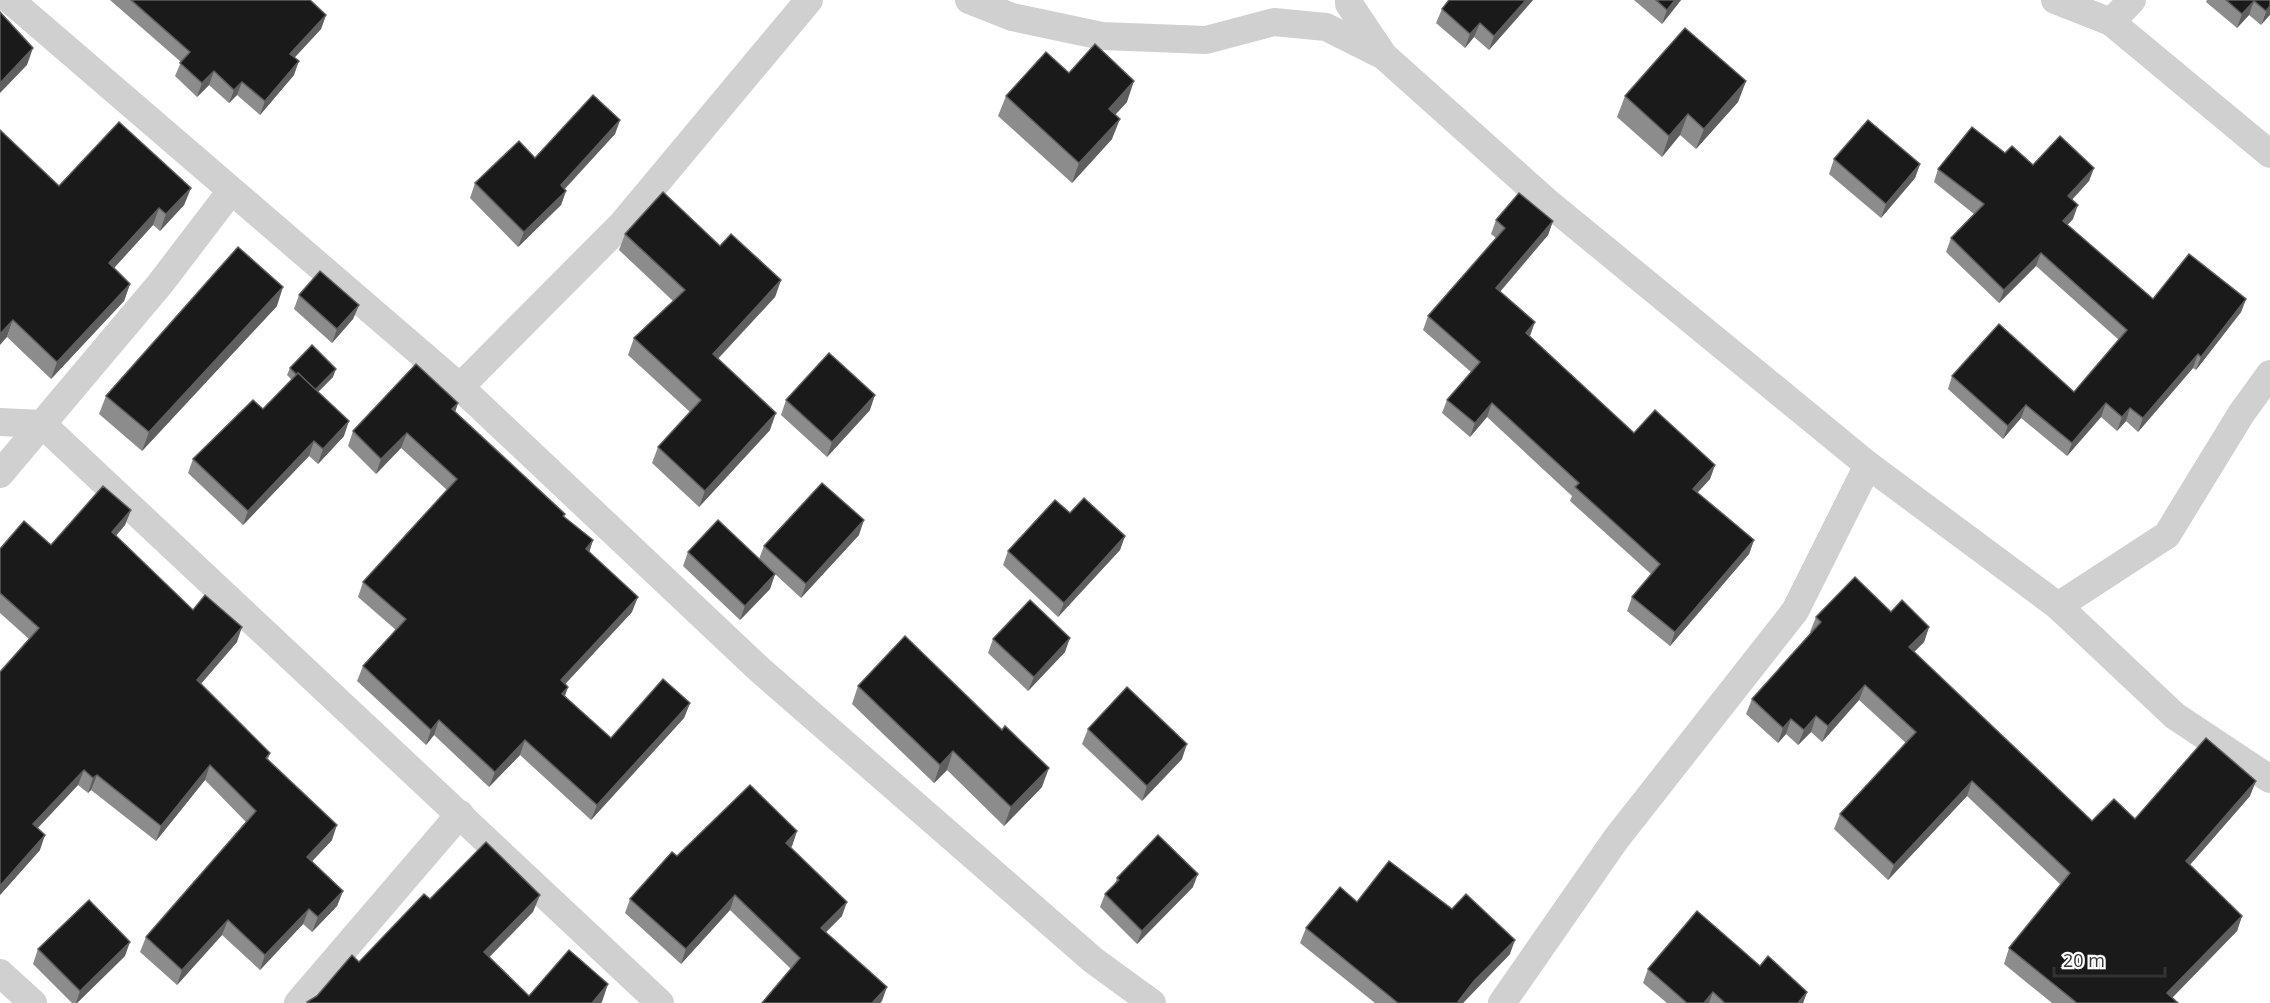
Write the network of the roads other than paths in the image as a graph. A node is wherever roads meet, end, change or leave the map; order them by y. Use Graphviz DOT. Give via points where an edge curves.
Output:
graph roads {
  1 [pos="9,0"];
  2 [pos="809,0"];
  3 [pos="969,0"];
  4 [pos="1348,0"];
  5 [pos="2055,0"];
  6 [pos="2132,0"];
  7 [pos="2111,22"];
  8 [pos="1384,56"];
  9 [pos="2270,154"];
  10 [pos="231,191"];
  11 [pos="2270,374"];
  12 [pos="460,387"];
  13 [pos="0,422"];
  14 [pos="42,424"];
  15 [pos="1868,465"];
  16 [pos="0,474"];
  17 [pos="2058,606"];
  18 [pos="2270,779"];
  19 [pos="460,814"];
  20 [pos="0,973"];
  21 [pos="33,1003"];
  22 [pos="298,1003"];
  23 [pos="660,1003"];
  24 [pos="1152,1003"];
  25 [pos="1502,1003"];
  1 -- 10 [label="street"];
  2 -- 12 [label="street" via="623,223"];
  3 -- 8 [label="street" via="1012,17 1102,36 1206,40 1274,22 1326,27"];
  4 -- 8 [label="street"];
  5 -- 7 [label="street"];
  6 -- 7 [label="street"];
  7 -- 9 [label="street"];
  8 -- 15 [label="street" via="1546,201"];
  10 -- 12 [label="street"];
  10 -- 14 [label="street" via="160,285"];
  11 -- 17 [label="street" via="2167,535"];
  12 -- 24 [label="street" via="759,669 1093,960"];
  13 -- 14 [label="street"];
  14 -- 16 [label="street"];
  14 -- 19 [label="street"];
  15 -- 17 [label="street"];
  15 -- 25 [label="street" via="1795,611 1616,839"];
  17 -- 18 [label="street" via="2175,716"];
  19 -- 22 [label="street"];
  19 -- 23 [label="street"];
  20 -- 21 [label="street"];
}
